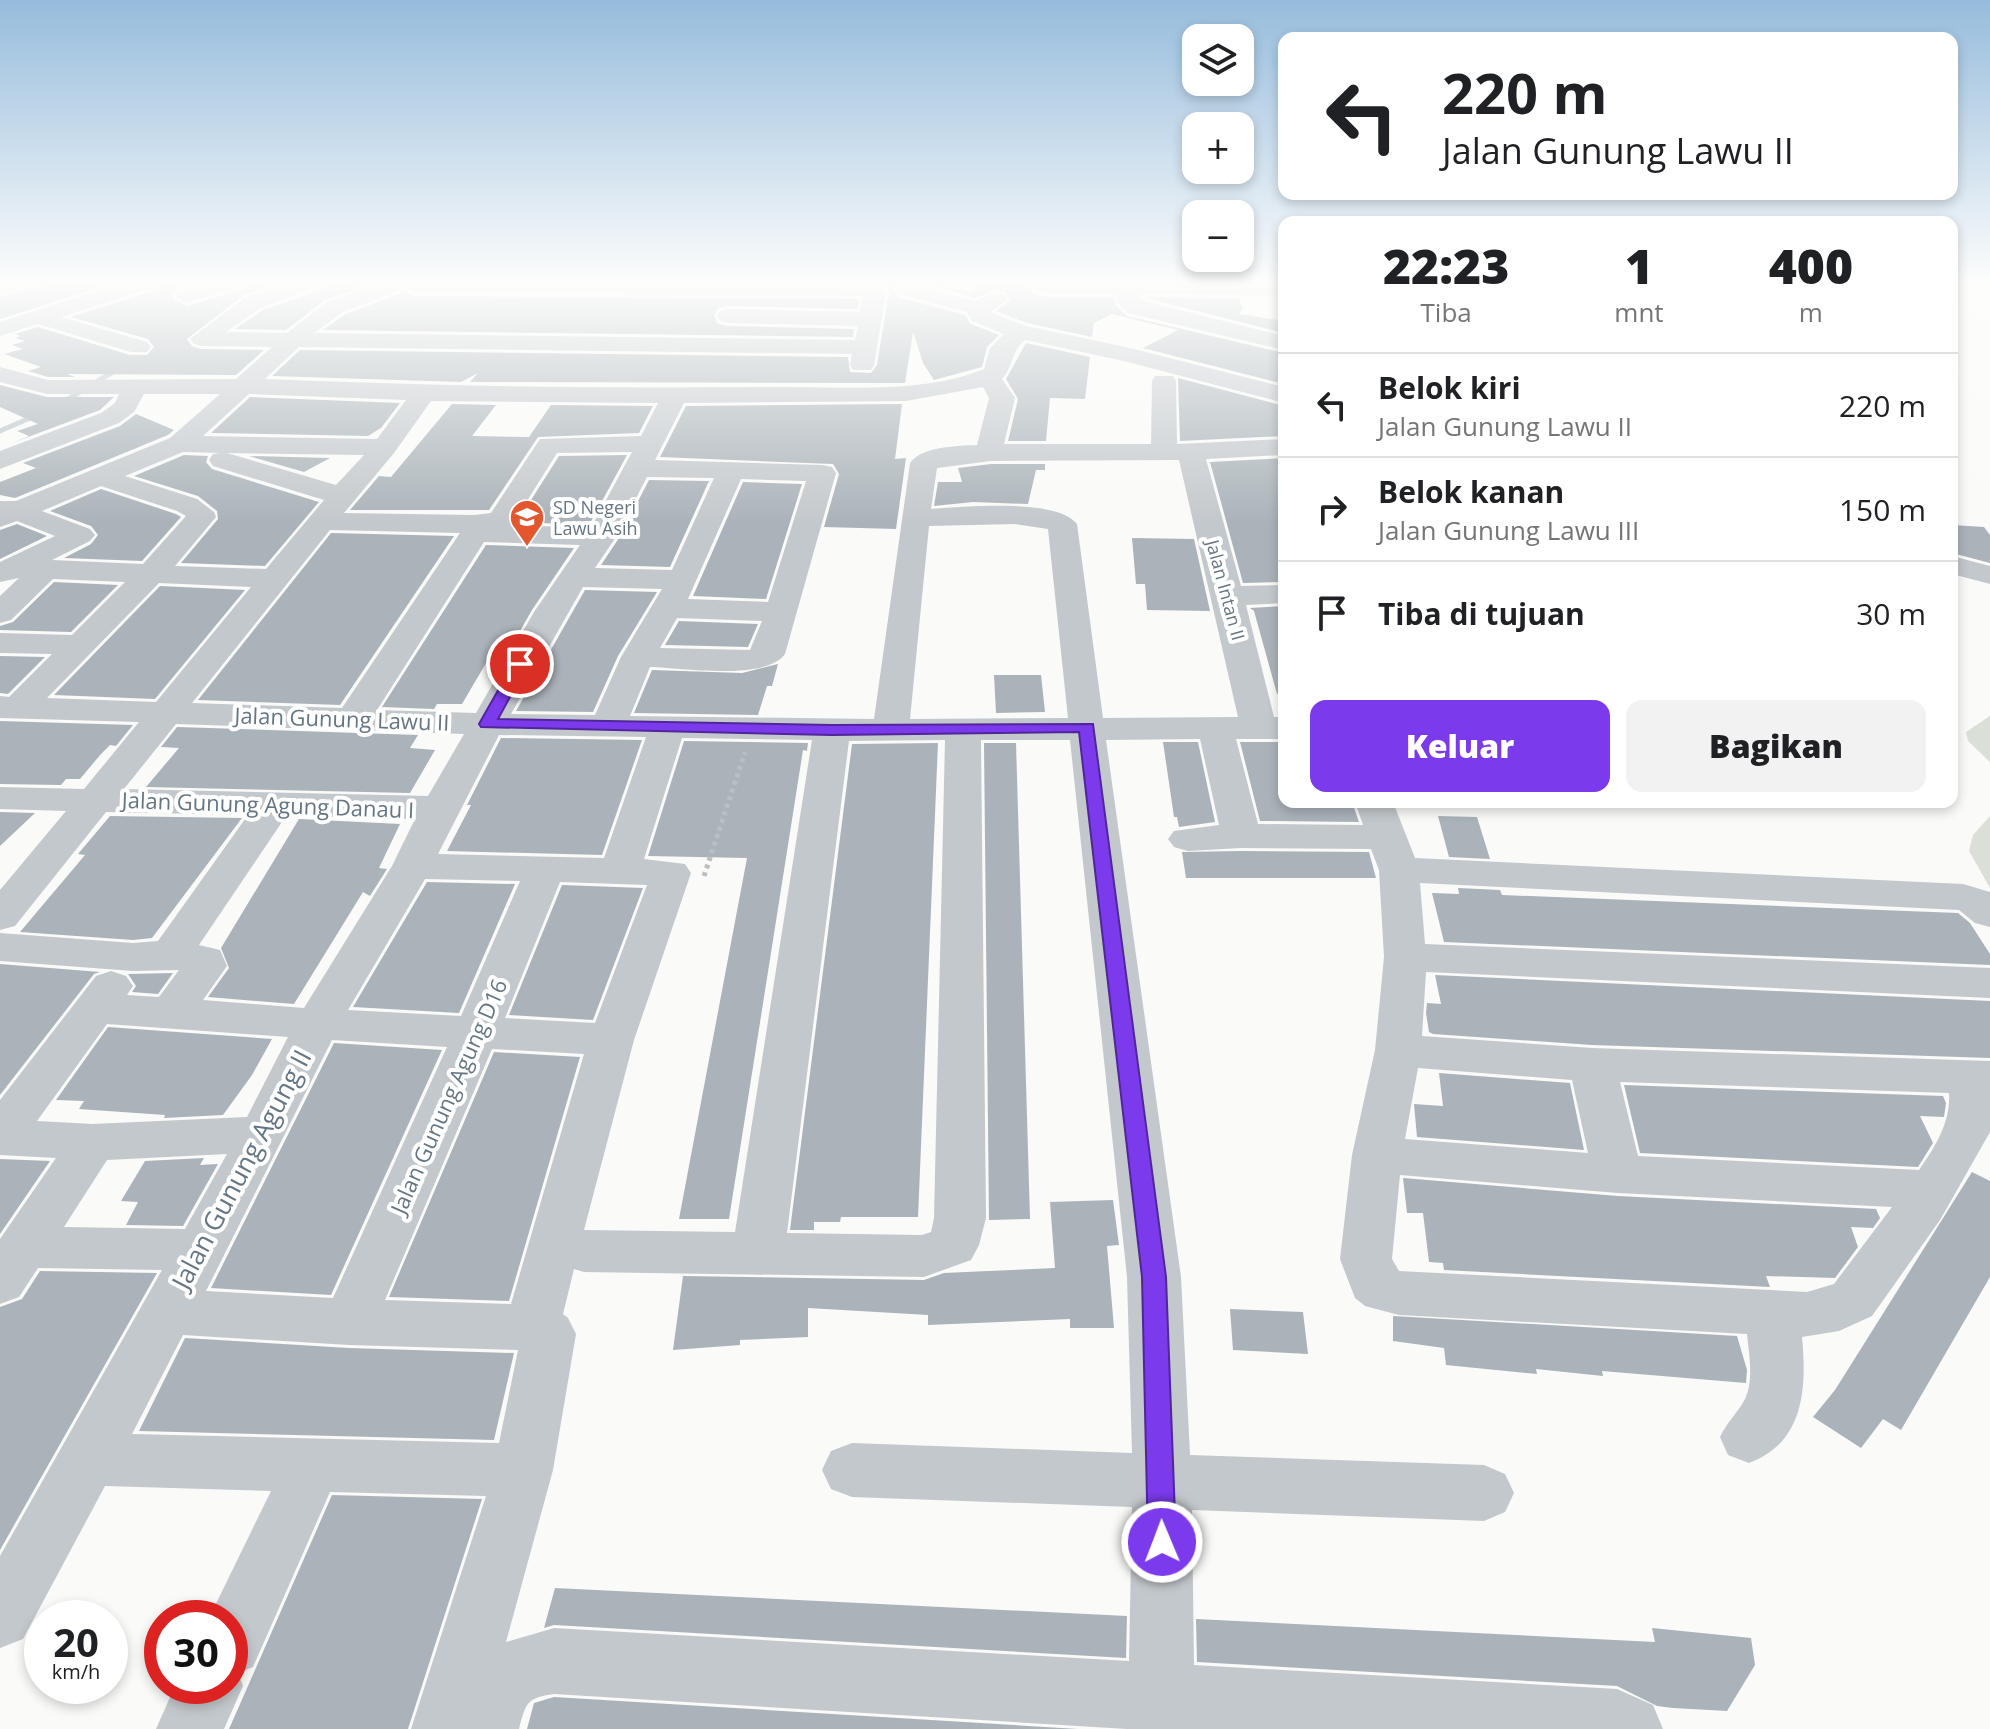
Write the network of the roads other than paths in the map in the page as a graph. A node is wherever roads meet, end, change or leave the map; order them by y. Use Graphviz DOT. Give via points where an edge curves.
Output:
graph roads {
  1 [pos="268,363"];
  2 [pos="577,363"];
  3 [pos="999,363"];
  4 [pos="1159,363"];
  5 [pos="0,374"];
  6 [pos="988,376"];
  7 [pos="1164,381"];
  8 [pos="136,386"];
  9 [pos="243,386"];
  10 [pos="557,392"];
  11 [pos="424,393"];
  12 [pos="1278,393"];
  13 [pos="675,396"];
  14 [pos="188,446"];
  15 [pos="385,447"];
  16 [pos="1278,447"];
  17 [pos="1177,452"];
  18 [pos="989,453"];
  19 [pos="644,456"];
  20 [pos="0,461"];
  21 [pos="732,469"];
  22 [pos="100,477"];
  23 [pos="332,508"];
  24 [pos="6,511"];
  25 [pos="915,518"];
  26 [pos="486,528"];
  27 [pos="601,537"];
  28 [pos="1958,567"];
  29 [pos="18,571"];
  30 [pos="1990,575"];
  31 [pos="149,576"];
  32 [pos="573,577"];
  33 [pos="274,579"];
  34 [pos="683,580"];
  35 [pos="1278,594"];
  36 [pos="1230,596"];
  37 [pos="666,608"];
  38 [pos="780,612"];
  39 [pos="0,613"];
  40 [pos="0,643"];
  41 [pos="80,645"];
  42 [pos="638,657"];
  43 [pos="9,708"];
  44 [pos="169,712"];
  45 [pos="353,719"];
  46 [pos="487,724"];
  47 [pos="609,724"];
  48 [pos="668,726"];
  49 [pos="1087,727"];
  50 [pos="891,728"];
  51 [pos="1215,728"];
  52 [pos="1271,728"];
  53 [pos="963,729"];
  54 [pos="832,730"];
  55 [pos="0,798"];
  56 [pos="97,799"];
  57 [pos="274,806"];
  58 [pos="440,808"];
  59 [pos="1241,836"];
  60 [pos="1387,836"];
  61 [pos="1188,839"];
  62 [pos="412,866"];
  63 [pos="545,869"];
  64 [pos="620,871"];
  65 [pos="1990,914"];
  66 [pos="0,917"];
  67 [pos="0,947"];
  68 [pos="152,956"];
  69 [pos="1405,957"];
  70 [pos="1990,983"];
  71 [pos="95,1008"];
  72 [pos="170,1014"];
  73 [pos="317,1024"];
  74 [pos="476,1034"];
  75 [pos="611,1040"];
  76 [pos="1398,1050"];
  77 [pos="1592,1065"];
  78 [pos="1980,1078"];
  79 [pos="262,1134"];
  80 [pos="0,1136"];
  81 [pos="93,1142"];
  82 [pos="1377,1155"];
  83 [pos="1618,1174"];
  84 [pos="1931,1190"];
  85 [pos="200,1250"];
  86 [pos="584,1251"];
  87 [pos="758,1254"];
  88 [pos="12,1265"];
  89 [pos="166,1311"];
  90 [pos="1773,1311"];
  91 [pos="349,1322"];
  92 [pos="539,1330"];
  93 [pos="1749,1437"];
  94 [pos="89,1459"];
  95 [pos="313,1465"];
  96 [pos="523,1470"];
  97 [pos="852,1470"];
  98 [pos="1162,1479"];
  99 [pos="1484,1493"];
  100 [pos="248,1605"];
  101 [pos="0,1617"];
  102 [pos="202,1704"];
  103 [pos="1162,1714"];
  104 [pos="190,1729"];
  105 [pos="445,1729"];
  106 [pos="485,1729"];
  107 [pos="1629,1729"];
  1 -- 9 [label="street"];
  2 -- 10 [label="street"];
  3 -- 6 [label="street"];
  4 -- 12 [label="street"];
  5 -- 8 [label="street" via="39,386"];
  6 -- 13 [label="street" via="969,384 875,395"];
  6 -- 18 [label="street" via="1002,398"];
  7 -- 17 [label="street, Jalan Intan II"];
  8 -- 9 [label="street"];
  8 -- 20 [label="street" via="125,407 110,418"];
  9 -- 11 [label="street"];
  9 -- 14 [label="street"];
  10 -- 11 [label="street"];
  10 -- 13 [label="street"];
  11 -- 15 [label="street"];
  13 -- 19 [label="street, Jalan Gunung Agung II"];
  14 -- 15 [label="street"];
  14 -- 22 [label="street"];
  14 -- 23 [label="street"];
  15 -- 23 [label="street"];
  16 -- 17 [label="street"];
  17 -- 18 [label="street"];
  17 -- 36 [label="street, Jalan Intan II" via="1205,512"];
  18 -- 25 [label="street" via="924,463"];
  19 -- 21 [label="street"];
  19 -- 26 [label="street" via="549,445"];
  19 -- 27 [label="street, Jalan Gunung Agung II"];
  21 -- 34 [label="street"];
  21 -- 38 [label="street" via="822,473"];
  22 -- 24 [label="street"];
  22 -- 31 [label="street" via="202,514"];
  23 -- 26 [label="street"];
  23 -- 33 [label="street"];
  24 -- 29 [label="street" via="80,535"];
  25 -- 49 [label="street" via="994,504 1062,524"];
  25 -- 50 [label="street"];
  26 -- 27 [label="street"];
  26 -- 45 [label="street"];
  27 -- 32 [label="street, Jalan Gunung Agung II"];
  28 -- 30 [label="street"];
  29 -- 31 [label="street"];
  29 -- 39 [label="street"];
  31 -- 33 [label="street"];
  31 -- 41 [label="street"];
  32 -- 34 [label="street"];
  32 -- 46 [label="street, Jalan Gunung Agung II"];
  33 -- 44 [label="street"];
  34 -- 37 [label="street"];
  35 -- 36 [label="street"];
  36 -- 52 [label="street, Jalan Intan II"];
  37 -- 38 [label="street"];
  37 -- 42 [label="street"];
  38 -- 42 [label="street" via="764,658"];
  40 -- 41 [label="street"];
  41 -- 43 [label="street"];
  42 -- 47 [label="street"];
  43 -- 44 [label="street, Jalan Gunung Lawu II"];
  44 -- 45 [label="street, Jalan Gunung Lawu II"];
  44 -- 56 [label="street"];
  45 -- 46 [label="street, Jalan Gunung Lawu II"];
  46 -- 47 [label="street, Jalan Gunung Lawu II"];
  46 -- 58 [label="street, Jalan Gunung Agung II"];
  47 -- 48 [label="street, Jalan Gunung Lawu II"];
  48 -- 54 [label="street, Jalan Gunung Lawu II"];
  48 -- 64 [label="street"];
  49 -- 51 [label="street, Jalan Gunung Lawu II"];
  49 -- 53 [label="street, Jalan Gunung Lawu II"];
  49 -- 98 [label="street" via="1154,1277"];
  50 -- 53 [label="street, Jalan Gunung Lawu II"];
  50 -- 54 [label="street, Jalan Gunung Lawu II"];
  51 -- 52 [label="street, Jalan Gunung Lawu II"];
  51 -- 59 [label="street"];
  53 -- 87 [label="street" via="960,1218 953,1245 924,1256"];
  54 -- 87 [label="street"];
  55 -- 56 [label="street, Jalan Gunung Agung Danau I"];
  56 -- 57 [label="street, Jalan Gunung Agung Danau I"];
  56 -- 66 [label="street"];
  57 -- 58 [label="street, Jalan Gunung Agung Danau I"];
  57 -- 68 [label="street"];
  58 -- 62 [label="street, Jalan Gunung Agung II"];
  59 -- 60 [label="street"];
  59 -- 61 [label="street"];
  60 -- 65 [label="street" via="1963,897"];
  60 -- 69 [label="street"];
  62 -- 63 [label="street"];
  62 -- 73 [label="street, Jalan Gunung Agung II"];
  63 -- 64 [label="street"];
  63 -- 74 [label="street, Jalan Gunung Agung D16"];
  64 -- 75 [label="street" via="671,873"];
  67 -- 68 [label="street"];
  68 -- 71 [label="street"];
  68 -- 72 [label="street" via="206,962"];
  69 -- 70 [label="street"];
  69 -- 76 [label="street"];
  71 -- 72 [label="street"];
  71 -- 80 [label="street"];
  72 -- 73 [label="street"];
  73 -- 74 [label="street"];
  73 -- 79 [label="street, Jalan Gunung Agung II"];
  74 -- 75 [label="street"];
  74 -- 91 [label="street, Jalan Gunung Agung D16"];
  75 -- 92 [label="street"];
  76 -- 77 [label="street"];
  76 -- 82 [label="street"];
  77 -- 78 [label="street"];
  77 -- 83 [label="street"];
  78 -- 84 [label="street" via="1970,1120"];
  79 -- 81 [label="street"];
  79 -- 85 [label="street, Jalan Gunung Agung II"];
  80 -- 81 [label="street"];
  81 -- 88 [label="street"];
  82 -- 83 [label="street"];
  82 -- 90 [label="street" via="1366,1259 1374,1283 1384,1290"];
  83 -- 84 [label="street"];
  84 -- 90 [label="street" via="1853,1300 1824,1314"];
  85 -- 88 [label="street"];
  85 -- 89 [label="street, Jalan Gunung Agung II"];
  86 -- 87 [label="street"];
  89 -- 91 [label="street"];
  89 -- 94 [label="street, Jalan Gunung Agung II"];
  90 -- 93 [label="street" via="1778,1376 1771,1410"];
  91 -- 92 [label="street"];
  92 -- 96 [label="street" via="549,1336"];
  94 -- 95 [label="street"];
  94 -- 101 [label="street, Jalan Gunung Agung II"];
  95 -- 96 [label="street"];
  95 -- 100 [label="street"];
  96 -- 105 [label="street"];
  97 -- 98 [label="street"];
  98 -- 99 [label="street"];
  98 -- 103 [label="street"];
  102 -- 104 [label="street"];
  103 -- 106 [label="street" via="554,1661 511,1671"];
  103 -- 107 [label="street" via="1617,1723"];
}
